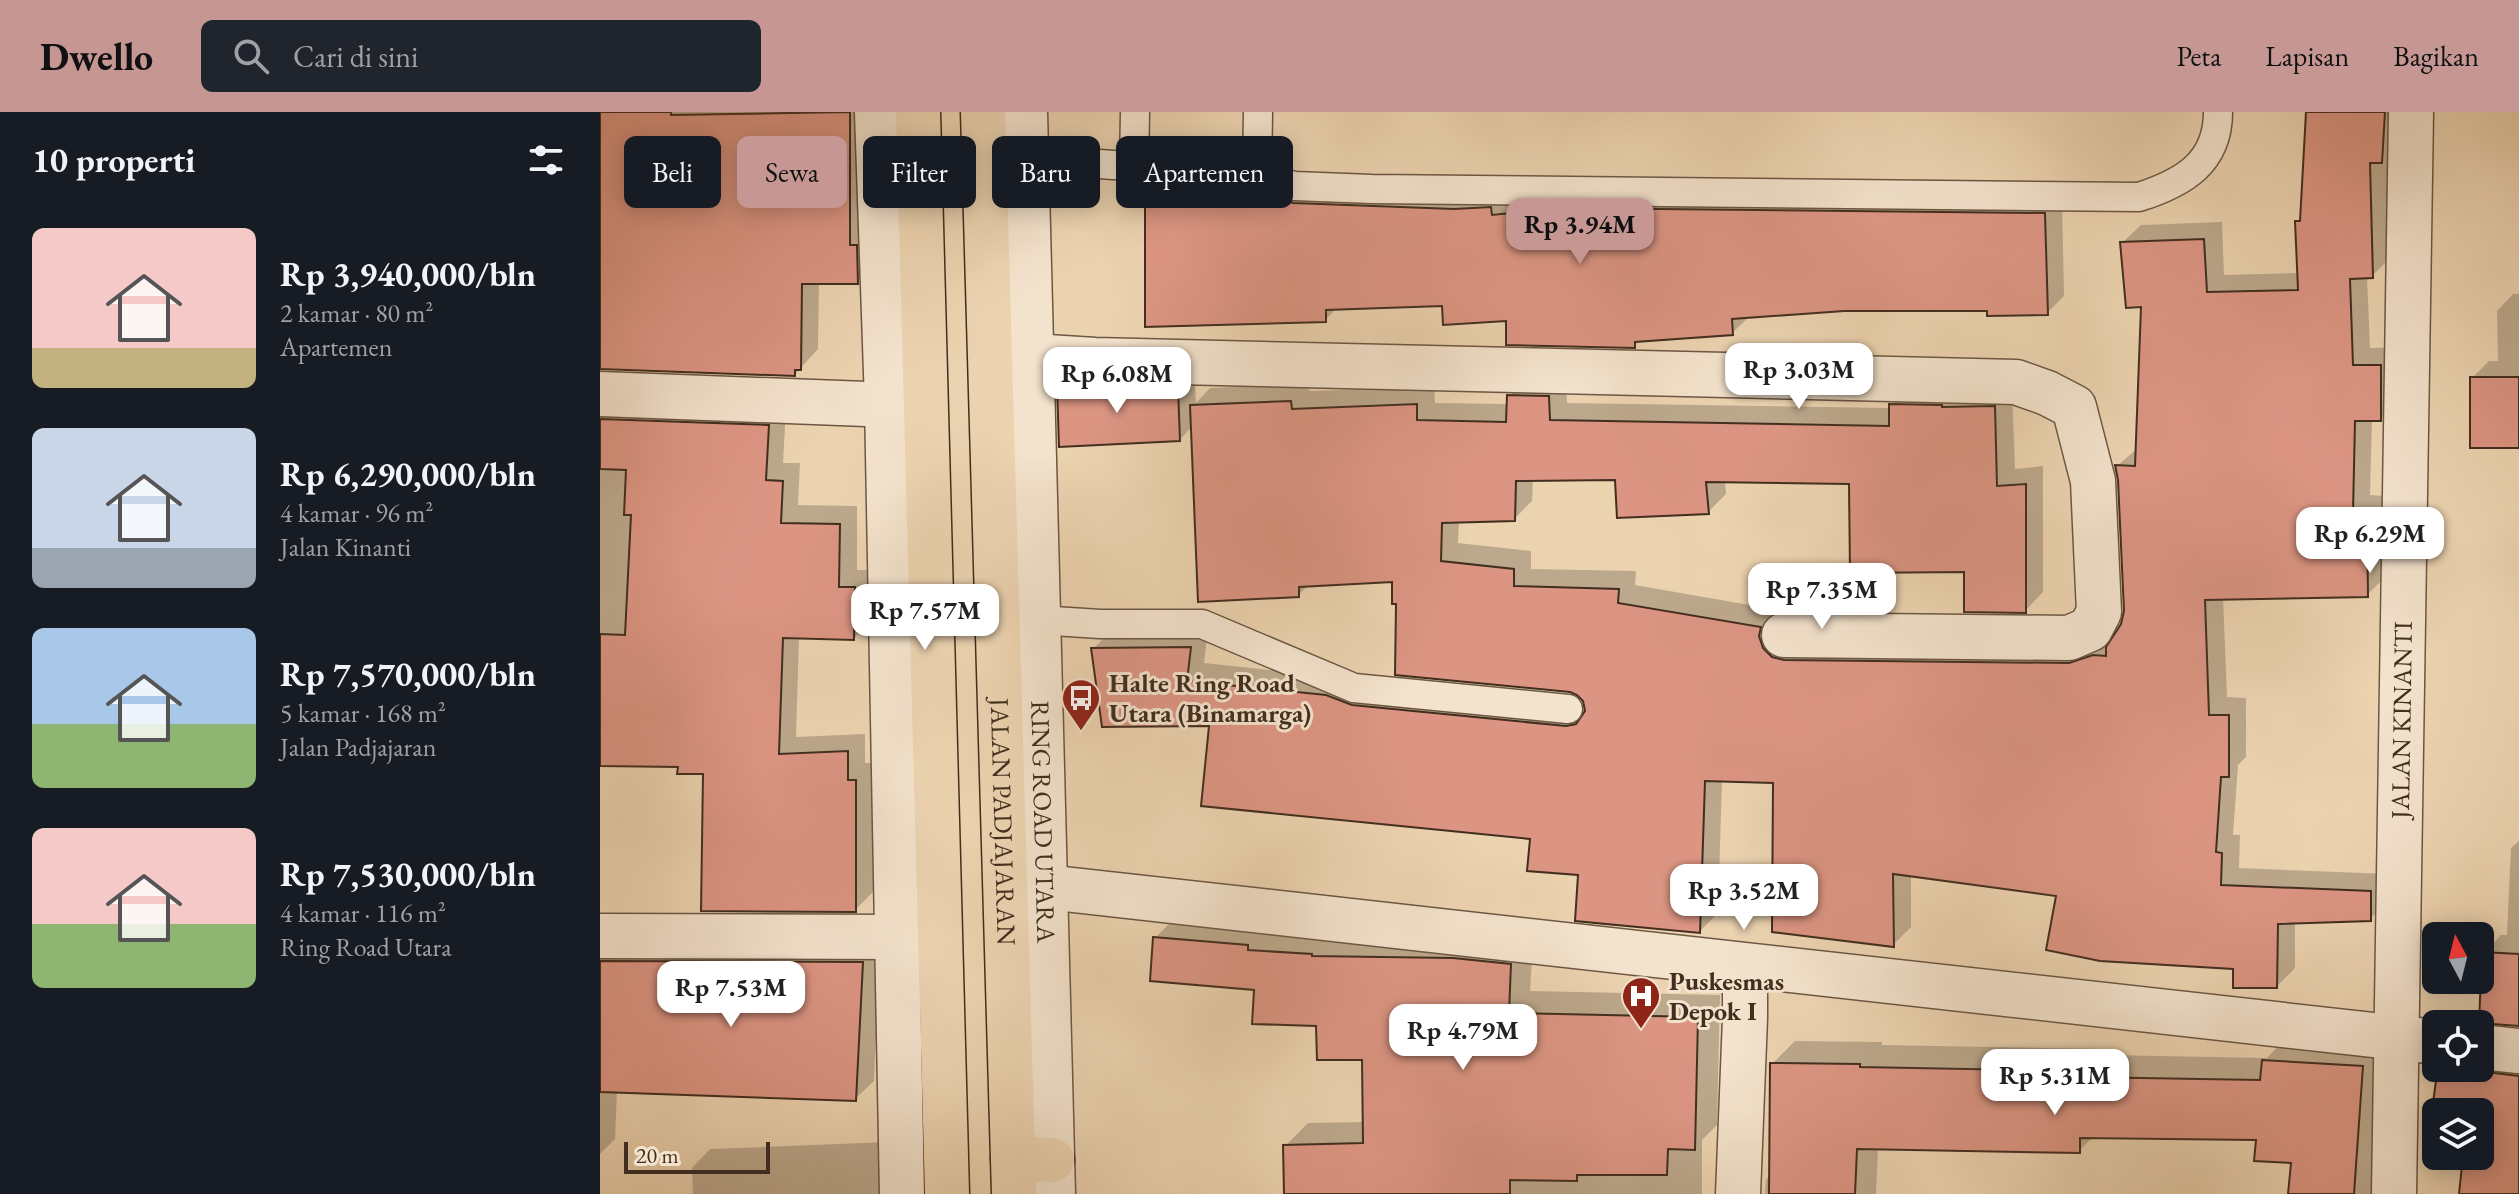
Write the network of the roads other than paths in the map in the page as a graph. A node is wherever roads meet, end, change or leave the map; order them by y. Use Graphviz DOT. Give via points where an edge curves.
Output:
graph roads {
  1 [pos="877,112"];
  2 [pos="918,112"];
  3 [pos="983,112"];
  4 [pos="1025,112"];
  5 [pos="1135,112"];
  6 [pos="1258,112"];
  7 [pos="2218,112"];
  8 [pos="2411,112"];
  9 [pos="994,136"];
  10 [pos="1016,136"];
  11 [pos="1135,136"];
  12 [pos="1258,136"];
  13 [pos="1293,186"];
  14 [pos="1007,208"];
  15 [pos="1012,208"];
  16 [pos="1031,356"];
  17 [pos="600,394"];
  18 [pos="887,402"];
  19 [pos="1038,620"];
  20 [pos="1784,635"];
  21 [pos="1568,709"];
  22 [pos="1046,887"];
  23 [pos="600,936"];
  24 [pos="896,937"];
  25 [pos="1745,966"];
  26 [pos="2416,1040"];
  27 [pos="2494,1048"];
  28 [pos="2519,1051"];
  29 [pos="1033,1177"];
  30 [pos="902,1194"];
  31 [pos="947,1194"];
  32 [pos="1738,1194"];
  33 [pos="2394,1194"];
  1 -- 18 [label="street"];
  2 -- 31 [label="highway"];
  3 -- 9 [label="highway, JALAN PADJAJARAN"];
  4 -- 10 [label="street, RING ROAD UTARA"];
  5 -- 11 [label="lane"];
  6 -- 12 [label="lane"];
  7 -- 13 [label="lane" via="2218,131 2202,164 2171,187 2139,197"];
  8 -- 26 [label="street, JALAN KINANTI"];
  14 -- 29 [label="highway, JALAN PADJAJARAN"];
  15 -- 16 [label="street, RING ROAD UTARA"];
  16 -- 19 [label="street, RING ROAD UTARA"];
  16 -- 20 [label="street" via="2016,382 2074,407 2093,481 2099,612 2090,629 2069,638"];
  17 -- 18 [label="street"];
  18 -- 24 [label="street"];
  19 -- 21 [label="lane" via="1202,624 1354,688"];
  19 -- 22 [label="street, RING ROAD UTARA"];
  22 -- 25 [label="street"];
  22 -- 29 [label="street, RING ROAD UTARA"];
  23 -- 24 [label="street"];
  24 -- 30 [label="street"];
  25 -- 26 [label="street"];
  25 -- 32 [label="street"];
  26 -- 33 [label="street, JALAN KINANTI"];
  27 -- 28 [label="street"];
}
